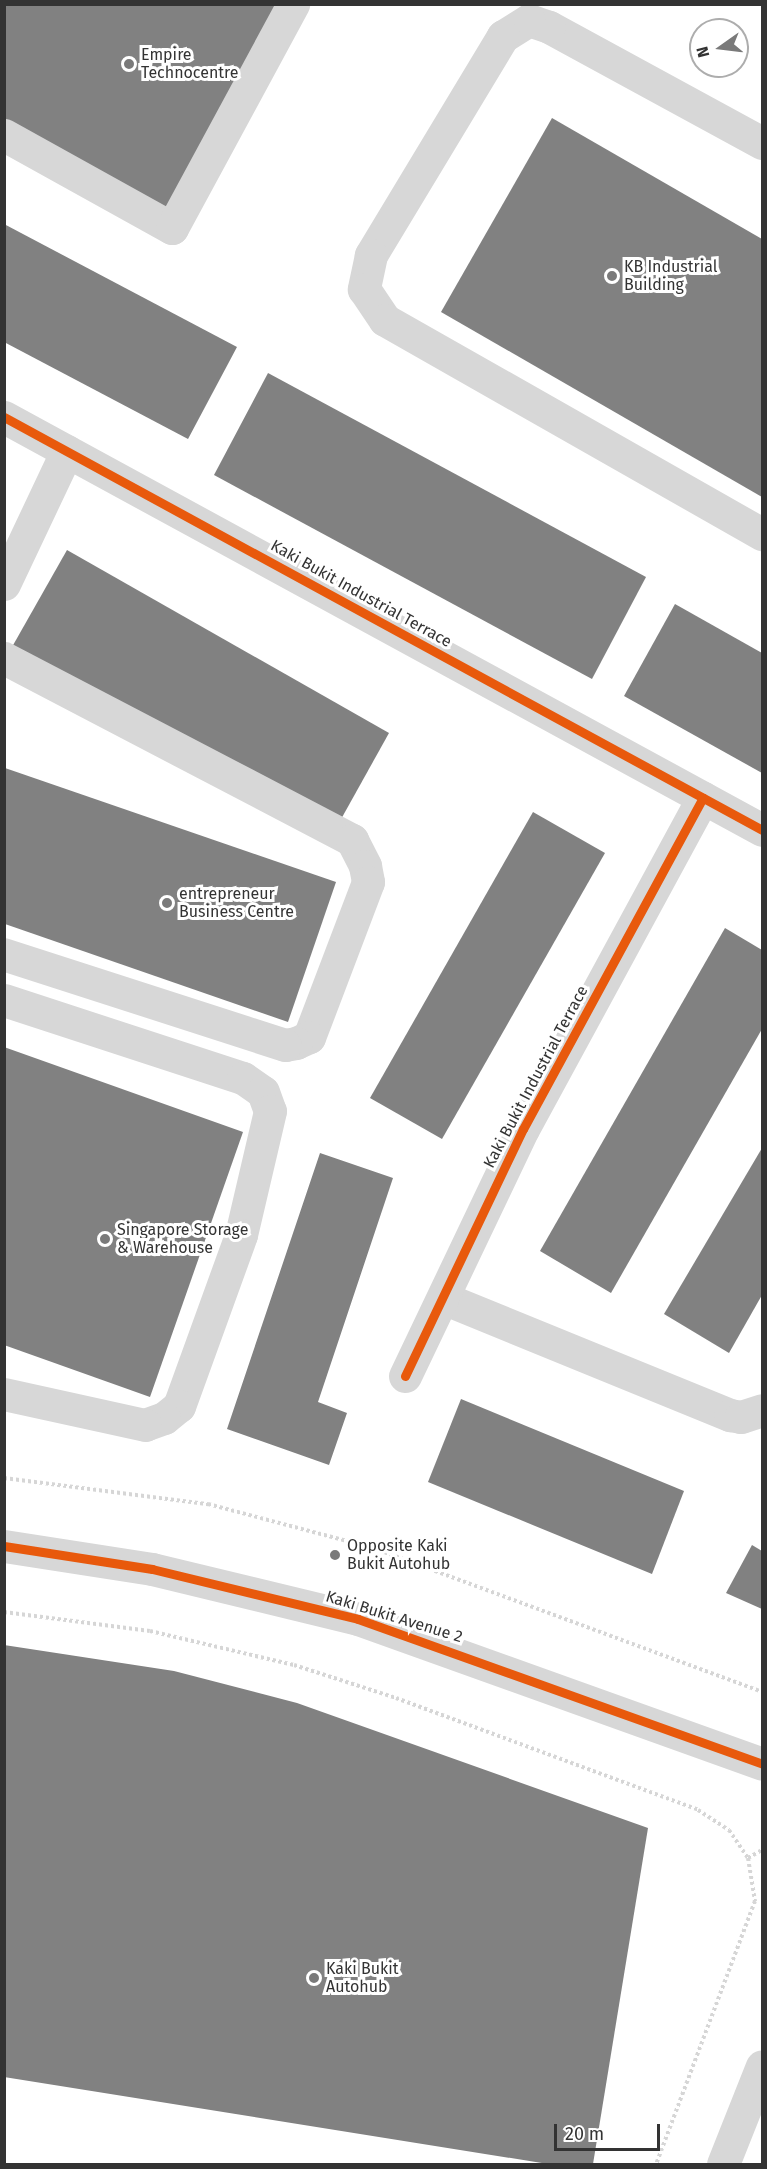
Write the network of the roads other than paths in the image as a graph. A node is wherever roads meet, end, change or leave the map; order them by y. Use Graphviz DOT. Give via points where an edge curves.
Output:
graph roads {
  1 [pos="293,4"];
  2 [pos="4,135"];
  3 [pos="762,143"];
  4 [pos="4,417"];
  5 [pos="67,451"];
  6 [pos="762,534"];
  7 [pos="4,584"];
  8 [pos="4,658"];
  9 [pos="703,798"];
  10 [pos="762,830"];
  11 [pos="4,954"];
  12 [pos="4,1000"];
  13 [pos="443,1298"];
  14 [pos="405,1376"];
  15 [pos="4,1394"];
  16 [pos="762,1410"];
  17 [pos="4,1546"];
  18 [pos="762,1764"];
  19 [pos="762,2066"];
  20 [pos="723,2164"];
  1 -- 2 [label="street" via="172,228"];
  3 -- 6 [label="street" via="530,20 503,36 371,255 364,289 385,320"];
  4 -- 5 [label="street, Kaki Bukit Industrial Terrace"];
  5 -- 7 [label="street"];
  5 -- 9 [label="street, Kaki Bukit Industrial Terrace"];
  8 -- 11 [label="street" via="352,840 366,866 368,882 309,1037 296,1043 285,1044"];
  9 -- 10 [label="street, Kaki Bukit Industrial Terrace"];
  9 -- 13 [label="street, Kaki Bukit Industrial Terrace" via="523,1129"];
  12 -- 15 [label="street" via="243,1078 263,1092 270,1111 242,1235 179,1406 164,1418 145,1425"];
  13 -- 14 [label="street, Kaki Bukit Industrial Terrace"];
  13 -- 16 [label="street" via="730,1415 741,1417"];
  17 -- 18 [label="street, Kaki Bukit Avenue 2" via="152,1569 358,1619"];
  19 -- 20 [label="street"];
}
